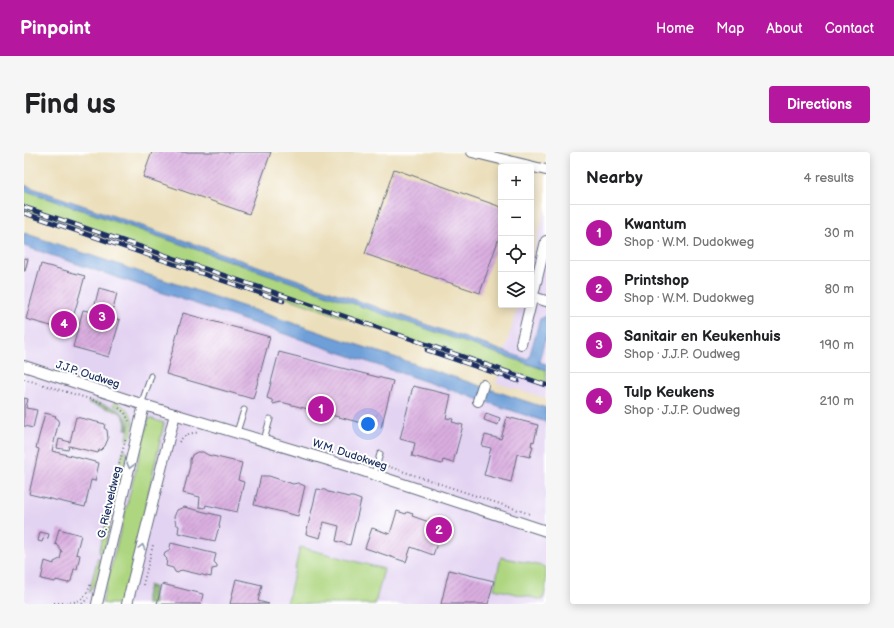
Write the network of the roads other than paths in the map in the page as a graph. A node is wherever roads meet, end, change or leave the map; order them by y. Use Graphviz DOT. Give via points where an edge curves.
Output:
graph roads {
  1 [pos="472,152"];
  2 [pos="546,170"];
  3 [pos="546,240"];
  4 [pos="534,297"];
  5 [pos="546,300"];
  6 [pos="531,308"];
  7 [pos="521,344"];
  8 [pos="24,366"];
  9 [pos="151,376"];
  10 [pos="483,385"];
  11 [pos="478,401"];
  12 [pos="143,405"];
  13 [pos="244,410"];
  14 [pos="175,414"];
  15 [pos="270,419"];
  16 [pos="237,432"];
  17 [pos="264,440"];
  18 [pos="380,454"];
  19 [pos="374,474"];
  20 [pos="546,531"];
  21 [pos="97,604"];
  22 [pos="127,604"];
  1 -- 2 [label="street"];
  3 -- 4 [label="street"];
  4 -- 5 [label="street"];
  6 -- 7 [label="street"];
  8 -- 12 [label="street, J.J.P. Oudweg"];
  9 -- 12 [label="lane"];
  10 -- 11 [label="street"];
  12 -- 14 [label="street, W.M. Dudokweg"];
  12 -- 21 [label="street, G. Rietveldweg, one-way"];
  13 -- 16 [label="lane"];
  14 -- 16 [label="street, W.M. Dudokweg"];
  22 -- 14 [label="street, one-way"];
  15 -- 17 [label="lane"];
  16 -- 17 [label="street, W.M. Dudokweg"];
  17 -- 19 [label="street, W.M. Dudokweg"];
  18 -- 19 [label="lane"];
  19 -- 20 [label="street, W.M. Dudokweg"];
}
